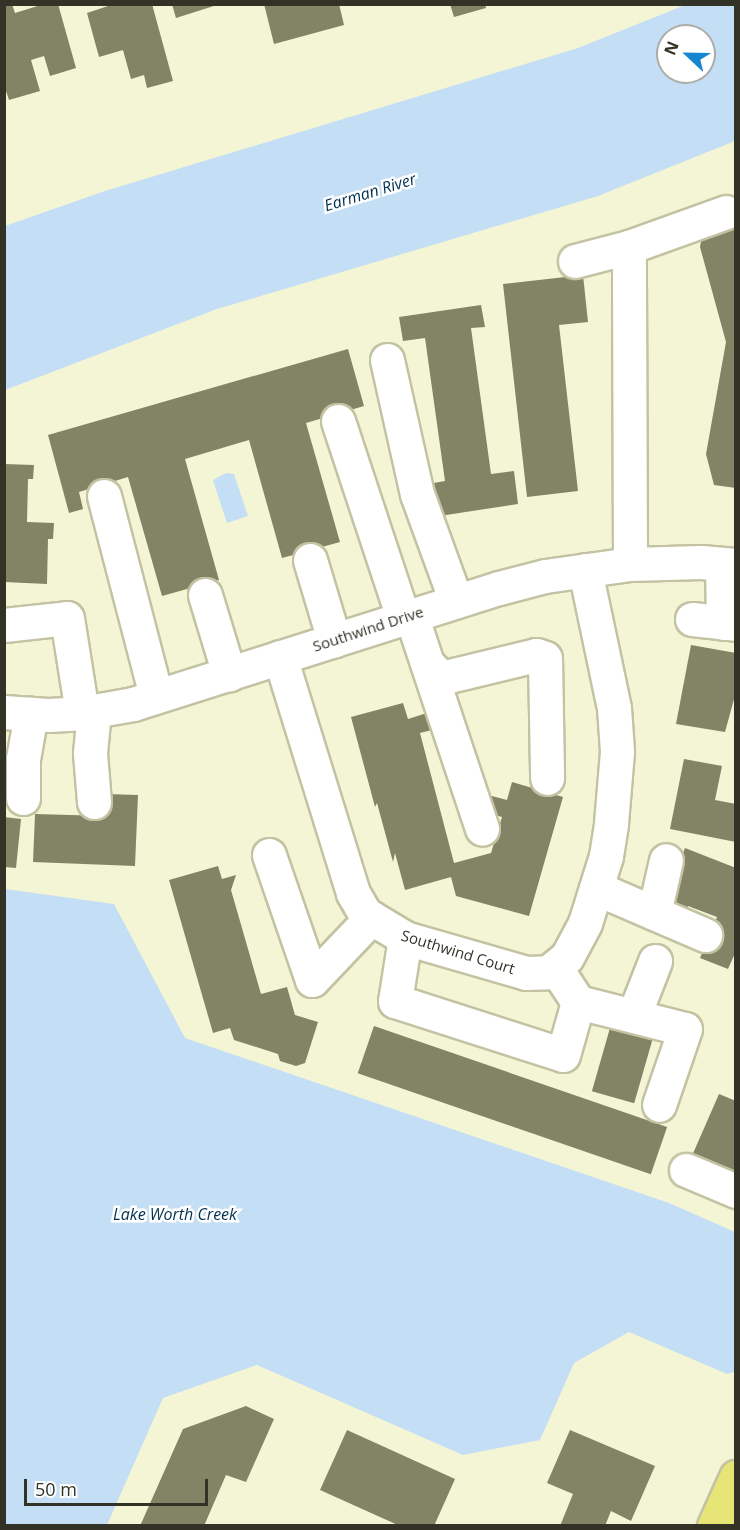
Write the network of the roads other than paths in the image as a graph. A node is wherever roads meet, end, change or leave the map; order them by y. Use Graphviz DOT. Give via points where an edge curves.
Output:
graph roads {
  1 [pos="726,212"];
  2 [pos="629,247"];
  3 [pos="575,261"];
  4 [pos="387,360"];
  5 [pos="338,421"];
  6 [pos="104,496"];
  7 [pos="310,560"];
  8 [pos="630,564"];
  9 [pos="729,565"];
  10 [pos="585,570"];
  11 [pos="205,595"];
  12 [pos="456,602"];
  13 [pos="407,617"];
  14 [pos="717,622"];
  15 [pos="4,625"];
  16 [pos="334,640"];
  17 [pos="280,657"];
  18 [pos="427,663"];
  19 [pos="229,674"];
  20 [pos="156,696"];
  21 [pos="88,712"];
  22 [pos="18,713"];
  23 [pos="547,778"];
  24 [pos="23,798"];
  25 [pos="94,802"];
  26 [pos="482,828"];
  27 [pos="269,855"];
  28 [pos="666,860"];
  29 [pos="596,888"];
  30 [pos="654,913"];
  31 [pos="371,918"];
  32 [pos="705,935"];
  33 [pos="405,938"];
  34 [pos="655,961"];
  35 [pos="555,967"];
  36 [pos="578,1002"];
  37 [pos="634,1015"];
  38 [pos="659,1105"];
  39 [pos="686,1170"];
  40 [pos="735,1191"];
  41 [pos="735,1478"];
  42 [pos="714,1526"];
  1 -- 2 [label="street"];
  2 -- 3 [label="street"];
  2 -- 8 [label="street"];
  4 -- 12 [label="street" via="417,494"];
  5 -- 13 [label="street"];
  6 -- 20 [label="street"];
  7 -- 16 [label="street"];
  8 -- 9 [label="street, Southwind Drive"];
  8 -- 10 [label="street, Southwind Drive"];
  9 -- 14 [label="street"];
  10 -- 12 [label="street, Southwind Drive" via="533,579"];
  10 -- 29 [label="street" via="614,708 617,751 609,834"];
  11 -- 19 [label="street"];
  12 -- 13 [label="street, Southwind Drive"];
  13 -- 16 [label="street, Southwind Drive"];
  13 -- 18 [label="street"];
  15 -- 21 [label="street" via="67,618"];
  16 -- 17 [label="street, Southwind Drive"];
  17 -- 19 [label="street, Southwind Drive"];
  17 -- 31 [label="street, Southwind Court" via="353,893"];
  18 -- 23 [label="street" via="441,678 536,655 545,658"];
  18 -- 26 [label="street"];
  19 -- 20 [label="street, Southwind Drive"];
  20 -- 21 [label="street, Southwind Drive"];
  21 -- 22 [label="street, Southwind Drive"];
  21 -- 25 [label="street"];
  22 -- 24 [label="street"];
  27 -- 31 [label="street" via="312,980"];
  28 -- 30 [label="street"];
  29 -- 30 [label="street"];
  29 -- 35 [label="street" via="585,923 567,957"];
  30 -- 32 [label="street"];
  31 -- 33 [label="street, Southwind Court"];
  33 -- 35 [label="street, Southwind Court" via="526,973 549,972"];
  33 -- 36 [label="street" via="395,1001 563,1055"];
  34 -- 37 [label="street"];
  35 -- 36 [label="street"];
  36 -- 37 [label="street"];
  37 -- 38 [label="street" via="685,1029"];
  39 -- 40 [label="street"];
  41 -- 42 [label="main road"];
}
